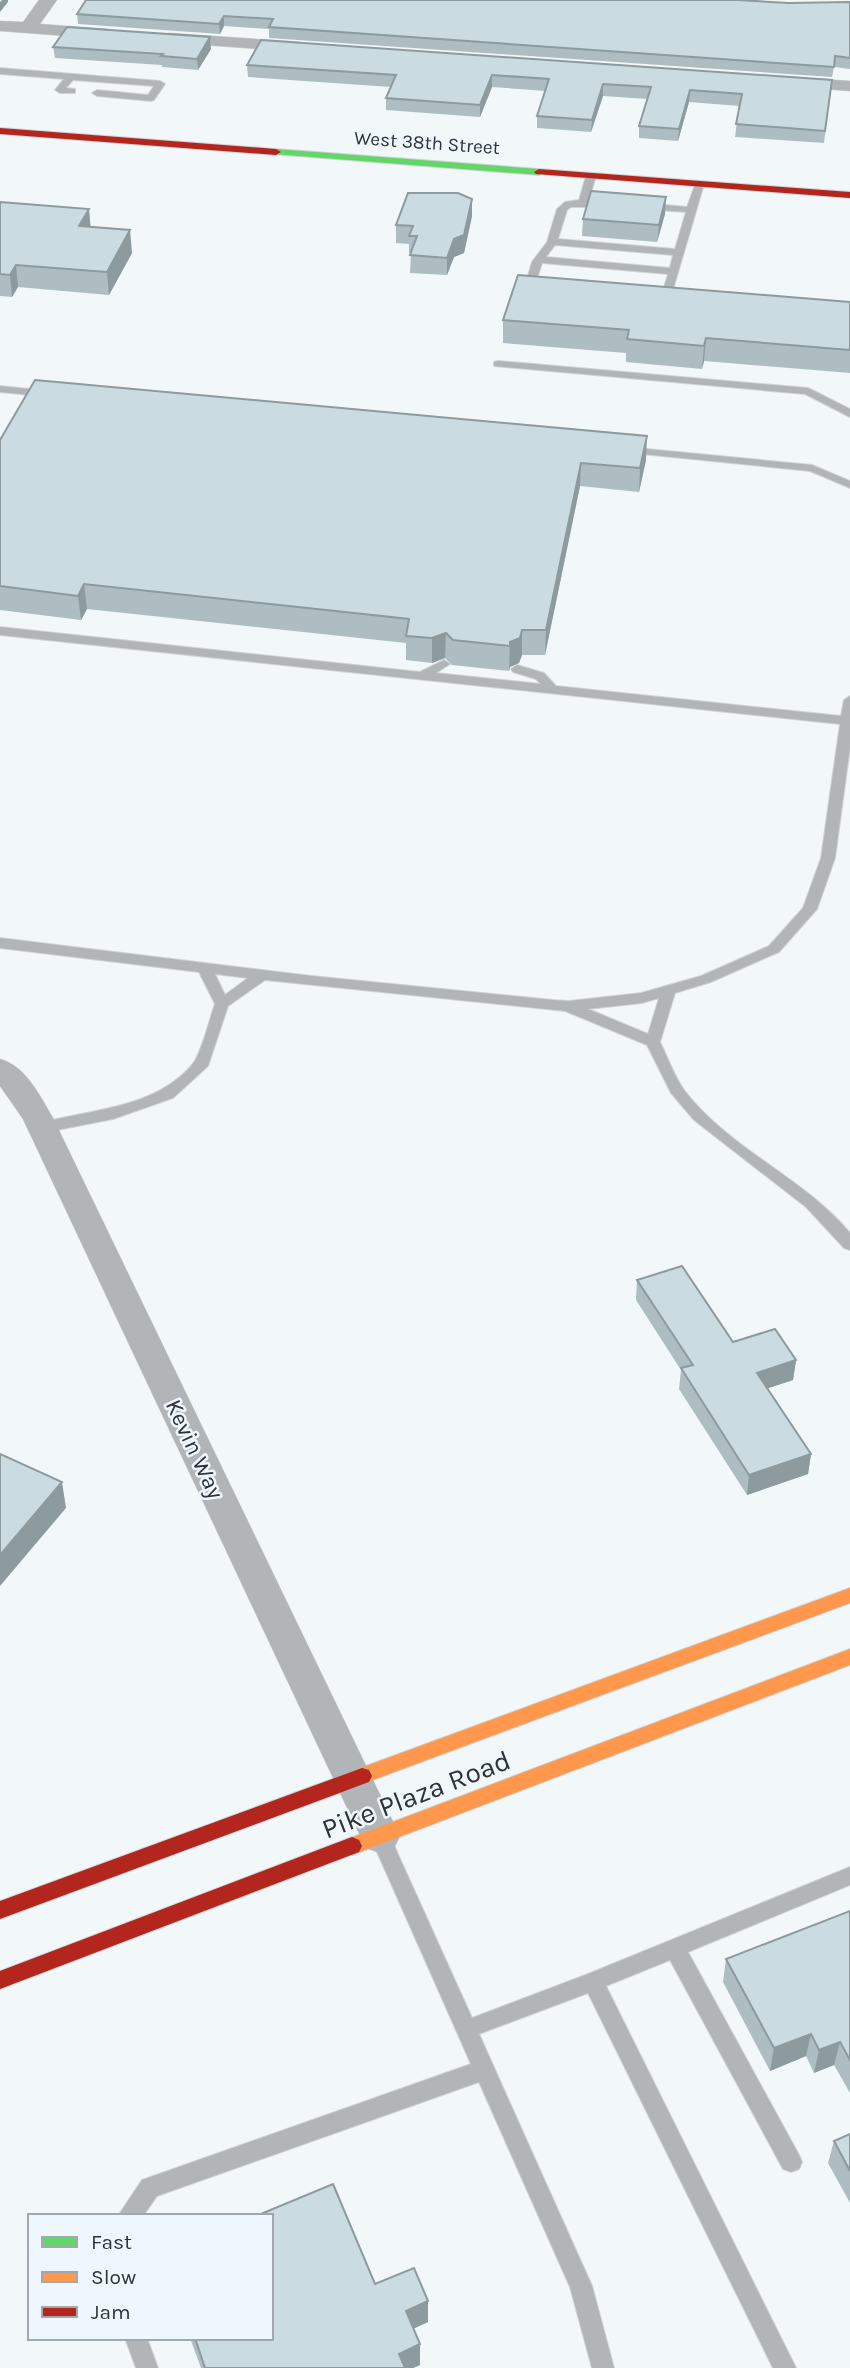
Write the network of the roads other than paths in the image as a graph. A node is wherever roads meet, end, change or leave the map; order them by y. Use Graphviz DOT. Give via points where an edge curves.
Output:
graph roads {
  1 [pos="48,0"];
  2 [pos="0,26"];
  3 [pos="28,28"];
  4 [pos="125,35"];
  5 [pos="152,37"];
  6 [pos="318,49"];
  7 [pos="0,71"];
  8 [pos="70,77"];
  9 [pos="774,81"];
  10 [pos="850,86"];
  11 [pos="72,91"];
  12 [pos="97,93"];
  13 [pos="0,131"];
  14 [pos="469,151"];
  15 [pos="403,161"];
  16 [pos="771,173"];
  17 [pos="591,176"];
  18 [pos="699,184"];
  19 [pos="849,195"];
  20 [pos="583,202"];
  21 [pos="624,205"];
  22 [pos="638,206"];
  23 [pos="692,210"];
  24 [pos="552,242"];
  25 [pos="678,252"];
  26 [pos="539,260"];
  27 [pos="673,271"];
  28 [pos="543,290"];
  29 [pos="652,300"];
  30 [pos="665,301"];
  31 [pos="679,302"];
  32 [pos="498,364"];
  33 [pos="0,389"];
  34 [pos="68,396"];
  35 [pos="850,414"];
  36 [pos="612,449"];
  37 [pos="850,485"];
  38 [pos="0,631"];
  39 [pos="444,664"];
  40 [pos="517,669"];
  41 [pos="422,676"];
  42 [pos="553,690"];
  43 [pos="850,701"];
  44 [pos="849,720"];
  45 [pos="0,943"];
  46 [pos="205,969"];
  47 [pos="262,975"];
  48 [pos="669,990"];
  49 [pos="222,1004"];
  50 [pos="569,1006"];
  51 [pos="653,1042"];
  52 [pos="0,1069"];
  53 [pos="42,1128"];
  54 [pos="850,1244"];
  55 [pos="850,1595"];
  56 [pos="850,1657"];
  57 [pos="353,1780"];
  58 [pos="380,1836"];
  59 [pos="850,1876"];
  60 [pos="0,1910"];
  61 [pos="676,1950"];
  62 [pos="0,1980"];
  63 [pos="593,1983"];
  64 [pos="467,2029"];
  65 [pos="484,2070"];
  66 [pos="791,2162"];
  67 [pos="130,2214"];
  68 [pos="137,2340"];
  69 [pos="147,2368"];
  70 [pos="603,2368"];
  71 [pos="785,2368"];
  1 -- 3 [label="street"];
  2 -- 3 [label="street"];
  3 -- 4 [label="street"];
  5 -- 6 [label="street"];
  7 -- 8 [label="lane"];
  8 -- 11 [label="lane" via="60,90"];
  8 -- 12 [label="lane" via="160,84 151,98"];
  9 -- 10 [label="street"];
  13 -- 15 [label="main road, West 38th Street"];
  14 -- 15 [label="main road" via="415,154"];
  15 -- 17 [label="main road, West 38th Street"];
  16 -- 18 [label="main road" via="710,176"];
  17 -- 18 [label="main road, West 38th Street"];
  17 -- 20 [label="lane"];
  18 -- 19 [label="main road, West 38th Street"];
  18 -- 23 [label="lane"];
  20 -- 21 [label="lane"];
  20 -- 24 [label="lane" via="562,209"];
  22 -- 23 [label="lane"];
  23 -- 25 [label="lane"];
  24 -- 25 [label="lane"];
  24 -- 26 [label="lane"];
  25 -- 27 [label="lane"];
  26 -- 27 [label="lane"];
  26 -- 28 [label="lane" via="525,289"];
  27 -- 30 [label="lane"];
  29 -- 30 [label="lane"];
  30 -- 31 [label="lane"];
  32 -- 35 [label="lane" via="807,391"];
  33 -- 34 [label="lane"];
  36 -- 37 [label="lane" via="812,468"];
  38 -- 41 [label="lane"];
  39 -- 41 [label="lane"];
  40 -- 42 [label="lane" via="540,676"];
  41 -- 42 [label="lane"];
  42 -- 44 [label="lane"];
  43 -- 44 [label="lane"];
  44 -- 48 [label="lane" via="828,858 810,909 774,949"];
  45 -- 46 [label="lane"];
  46 -- 47 [label="lane"];
  46 -- 49 [label="lane"];
  47 -- 49 [label="lane"];
  47 -- 50 [label="lane"];
  48 -- 50 [label="lane" via="642,998"];
  48 -- 51 [label="lane"];
  49 -- 53 [label="lane" via="200,1066 168,1094 113,1114"];
  50 -- 51 [label="lane"];
  51 -- 54 [label="lane" via="679,1093 721,1136 784,1180"];
  52 -- 53 [label="street, Kevin Way" via="29,1101"];
  53 -- 57 [label="street, Kevin Way"];
  55 -- 57 [label="main road, Pike Plaza Road"];
  56 -- 58 [label="main road, Pike Plaza Road"];
  57 -- 58 [label="street, Kevin Way"];
  57 -- 60 [label="main road, Pike Plaza Road"];
  58 -- 62 [label="main road, Pike Plaza Road"];
  58 -- 64 [label="lane"];
  59 -- 61 [label="lane"];
  61 -- 63 [label="lane"];
  61 -- 66 [label="lane"];
  63 -- 64 [label="lane"];
  63 -- 71 [label="lane"];
  64 -- 65 [label="lane"];
  65 -- 67 [label="lane" via="150,2188"];
  65 -- 70 [label="lane" via="581,2286"];
  68 -- 69 [label="lane"];
}
